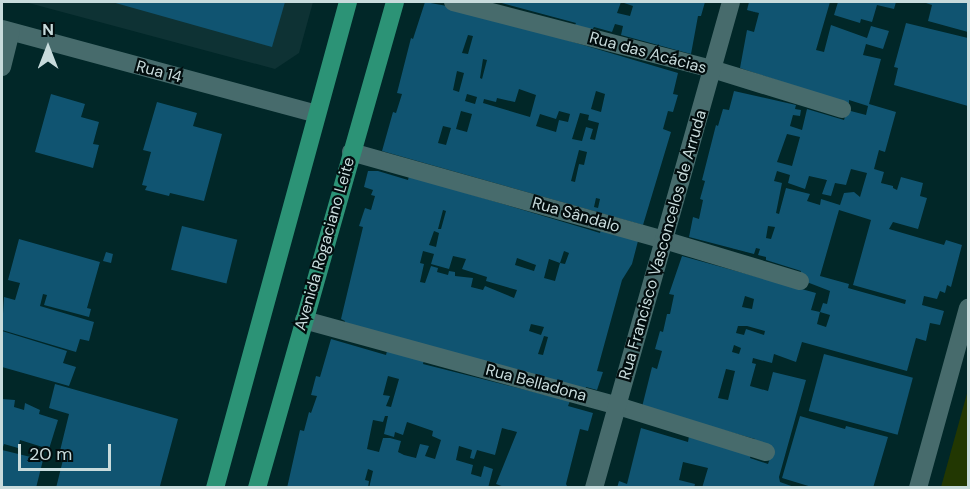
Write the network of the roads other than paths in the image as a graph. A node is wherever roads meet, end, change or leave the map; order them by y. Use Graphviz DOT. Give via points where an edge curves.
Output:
graph roads {
  1 [pos="348,2"];
  2 [pos="395,2"];
  3 [pos="453,2"];
  4 [pos="731,2"];
  5 [pos="6,31"];
  6 [pos="2,67"];
  7 [pos="712,69"];
  8 [pos="842,109"];
  9 [pos="317,114"];
  10 [pos="351,152"];
  11 [pos="664,240"];
  12 [pos="800,281"];
  13 [pos="969,308"];
  14 [pos="304,320"];
  15 [pos="618,406"];
  16 [pos="766,452"];
  17 [pos="215,488"];
  18 [pos="257,488"];
  19 [pos="594,488"];
  20 [pos="918,488"];
  1 -- 9 [label="main road"];
  2 -- 10 [label="main road, Avenida Rogaciano Leite"];
  3 -- 7 [label="street, Rua das Acácias"];
  4 -- 7 [label="street, Rua Francisco Vasconcelos de Arruda"];
  5 -- 6 [label="street"];
  5 -- 9 [label="street, Rua 14"];
  7 -- 8 [label="street, Rua das Acácias"];
  7 -- 11 [label="street, Rua Francisco Vasconcelos de Arruda"];
  9 -- 17 [label="main road"];
  10 -- 11 [label="street, Rua Sândalo"];
  10 -- 14 [label="main road, Avenida Rogaciano Leite"];
  11 -- 12 [label="street, Rua Sândalo"];
  11 -- 15 [label="street, Rua Francisco Vasconcelos de Arruda"];
  13 -- 20 [label="street"];
  14 -- 15 [label="street, Rua Belladona"];
  14 -- 18 [label="main road, Avenida Rogaciano Leite"];
  15 -- 16 [label="street, Rua Belladona"];
  15 -- 19 [label="street, Rua Francisco Vasconcelos de Arruda"];
}
